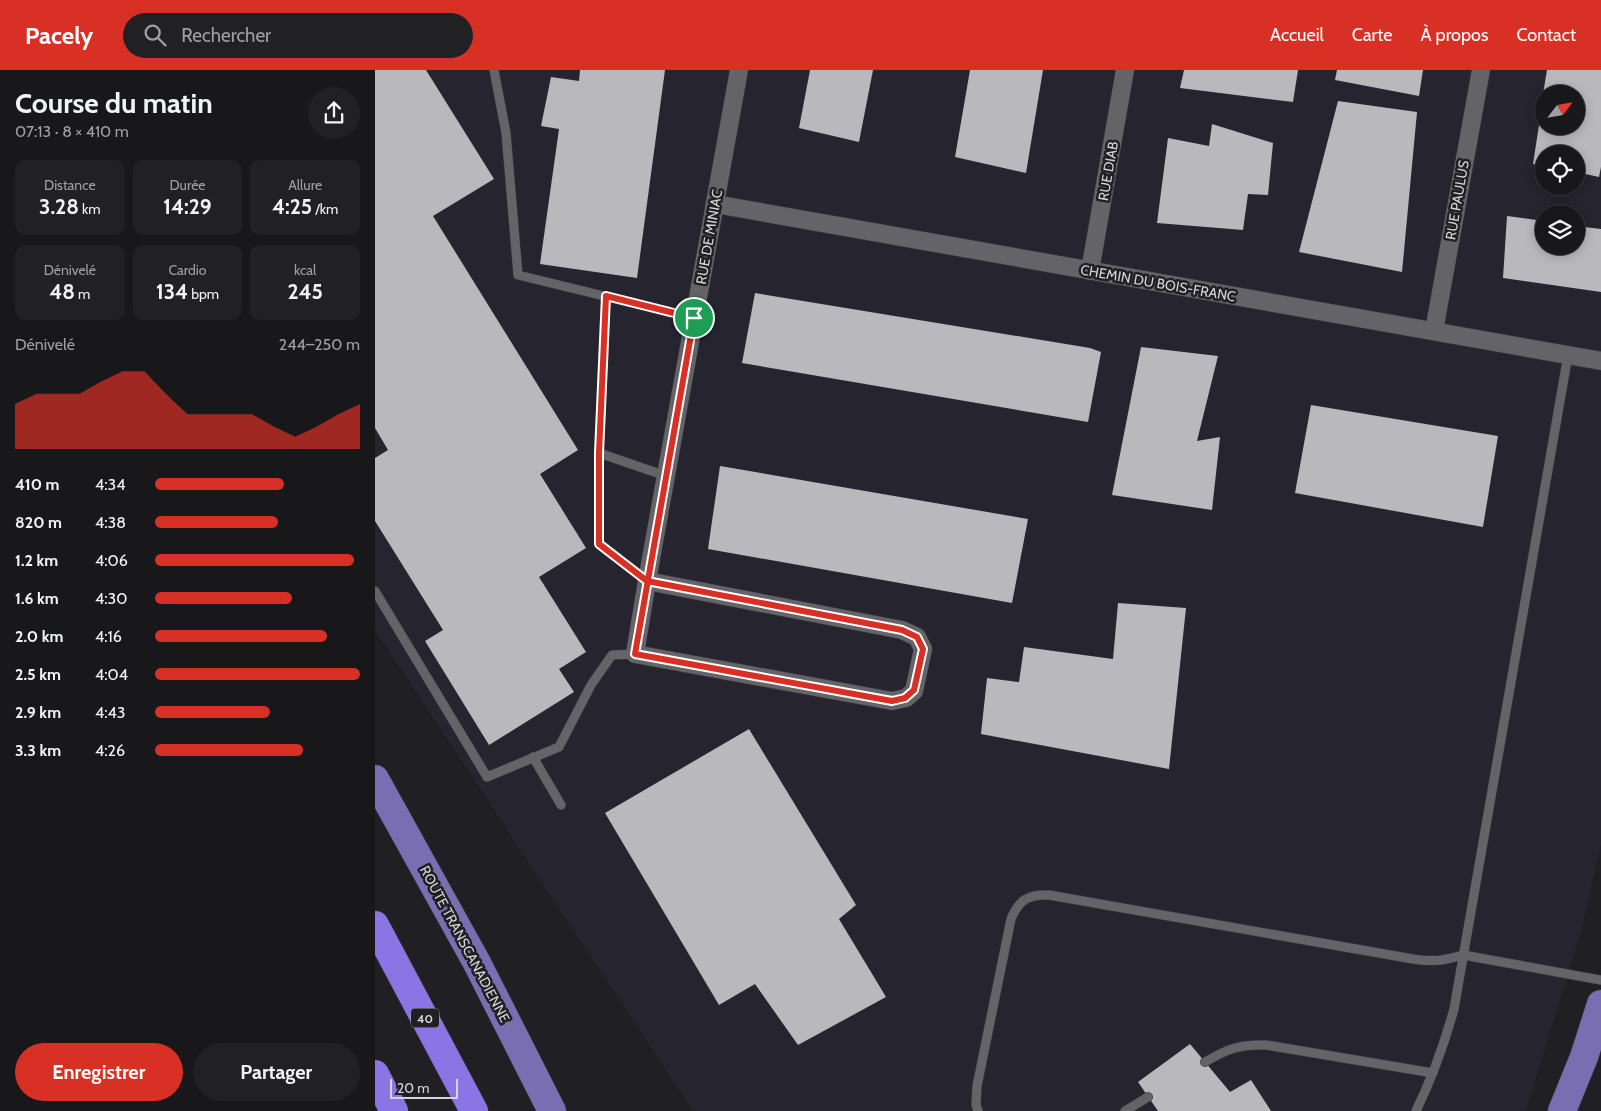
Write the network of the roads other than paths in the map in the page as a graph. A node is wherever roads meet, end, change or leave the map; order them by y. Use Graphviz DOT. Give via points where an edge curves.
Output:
graph roads {
  1 [pos="494,70"];
  2 [pos="739,70"];
  3 [pos="1125,70"];
  4 [pos="1481,70"];
  5 [pos="715,204"];
  6 [pos="1090,271"];
  7 [pos="606,296"];
  8 [pos="694,318"];
  9 [pos="1434,331"];
  10 [pos="1568,355"];
  11 [pos="1601,361"];
  12 [pos="599,453"];
  13 [pos="666,476"];
  14 [pos="647,581"];
  15 [pos="375,592"];
  16 [pos="635,654"];
  17 [pos="533,758"];
  18 [pos="375,779"];
  19 [pos="561,805"];
  20 [pos="375,925"];
  21 [pos="1463,955"];
  22 [pos="1601,980"];
  23 [pos="1601,1004"];
  24 [pos="1205,1062"];
  25 [pos="1433,1073"];
  26 [pos="375,1074"];
  27 [pos="1148,1097"];
  28 [pos="552,1107"];
  29 [pos="394,1111"];
  30 [pos="474,1111"];
  31 [pos="978,1111"];
  32 [pos="1125,1111"];
  33 [pos="1416,1111"];
  34 [pos="1562,1111"];
  1 -- 7 [label="lane" via="506,133 518,275"];
  2 -- 5 [label="street, RUE DE MINIAC"];
  3 -- 6 [label="street, RUE DIAB"];
  4 -- 9 [label="street, RUE PAULUS"];
  5 -- 6 [label="street, CHEMIN DU BOIS-FRANC"];
  5 -- 8 [label="street, RUE DE MINIAC"];
  6 -- 9 [label="street, CHEMIN DU BOIS-FRANC"];
  7 -- 8 [label="lane"];
  7 -- 12 [label="lane"];
  8 -- 13 [label="street, RUE DE MINIAC"];
  9 -- 10 [label="street, CHEMIN DU BOIS-FRANC"];
  10 -- 11 [label="street, CHEMIN DU BOIS-FRANC"];
  10 -- 21 [label="lane"];
  12 -- 13 [label="lane"];
  12 -- 14 [label="lane" via="599,544"];
  13 -- 14 [label="street, RUE DE MINIAC"];
  14 -- 16 [label="street, RUE DE MINIAC"];
  14 -- 16 [label="street" via="902,630 917,637 923,649 914,690 905,698 892,701"];
  15 -- 17 [label="lane" via="487,777"];
  16 -- 17 [label="lane" via="612,655 591,685 559,747"];
  17 -- 19 [label="lane"];
  18 -- 28 [label="main road, ROUTE TRANSCANADIENNE"];
  20 -- 30 [label="highway, 40"];
  21 -- 22 [label="lane"];
  21 -- 25 [label="lane" via="1454,1009"];
  21 -- 31 [label="lane" via="1431,962 1049,895 1029,897 1021,902 1011,919 977,1086"];
  23 -- 34 [label="main road"];
  24 -- 25 [label="lane" via="1225,1050 1266,1045"];
  25 -- 33 [label="lane"];
  26 -- 29 [label="highway"];
  27 -- 32 [label="lane"];
}
